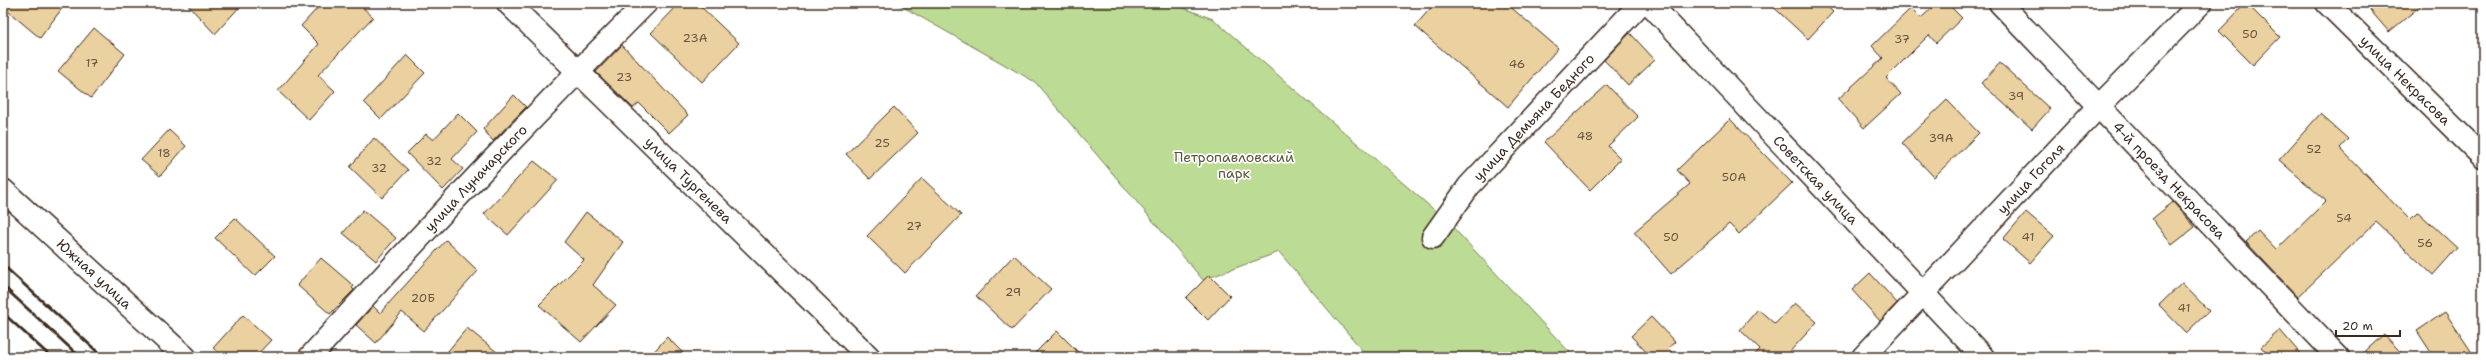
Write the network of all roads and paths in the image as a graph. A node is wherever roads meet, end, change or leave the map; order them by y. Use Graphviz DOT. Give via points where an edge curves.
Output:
graph roads {
  1 [pos="508,3"];
  2 [pos="646,3"];
  3 [pos="1640,3"];
  4 [pos="1649,3"];
  5 [pos="2000,3"];
  6 [pos="2201,3"];
  7 [pos="2327,3"];
  8 [pos="577,72"];
  9 [pos="2098,106"];
  10 [pos="2483,157"];
  11 [pos="3,190"];
  12 [pos="1433,237"];
  13 [pos="1922,293"];
  14 [pos="185,357"];
  15 [pos="310,357"];
  16 [pos="869,357"];
  17 [pos="1863,357"];
  18 [pos="1983,357"];
  19 [pos="2338,357"];
  1 -- 8 [label="street, улица Тургенева"];
  2 -- 8 [label="street, улица Луначарского"];
  3 -- 12 [label="street, улица Демьяна Бедного" via="1469,186"];
  4 -- 13 [label="street, Советская улица"];
  5 -- 9 [label="street, 4-й проезд Некрасова"];
  6 -- 9 [label="street, улица Гоголя"];
  7 -- 10 [label="street, улица Некрасова"];
  8 -- 15 [label="street, улица Луначарского" via="414,242"];
  8 -- 16 [label="street, улица Тургенева"];
  9 -- 13 [label="street, улица Гоголя"];
  9 -- 19 [label="street, 4-й проезд Некрасова"];
  11 -- 14 [label="street, Южная улица"];
  13 -- 17 [label="street, улица Гоголя"];
  13 -- 18 [label="street, Советская улица"];
}
